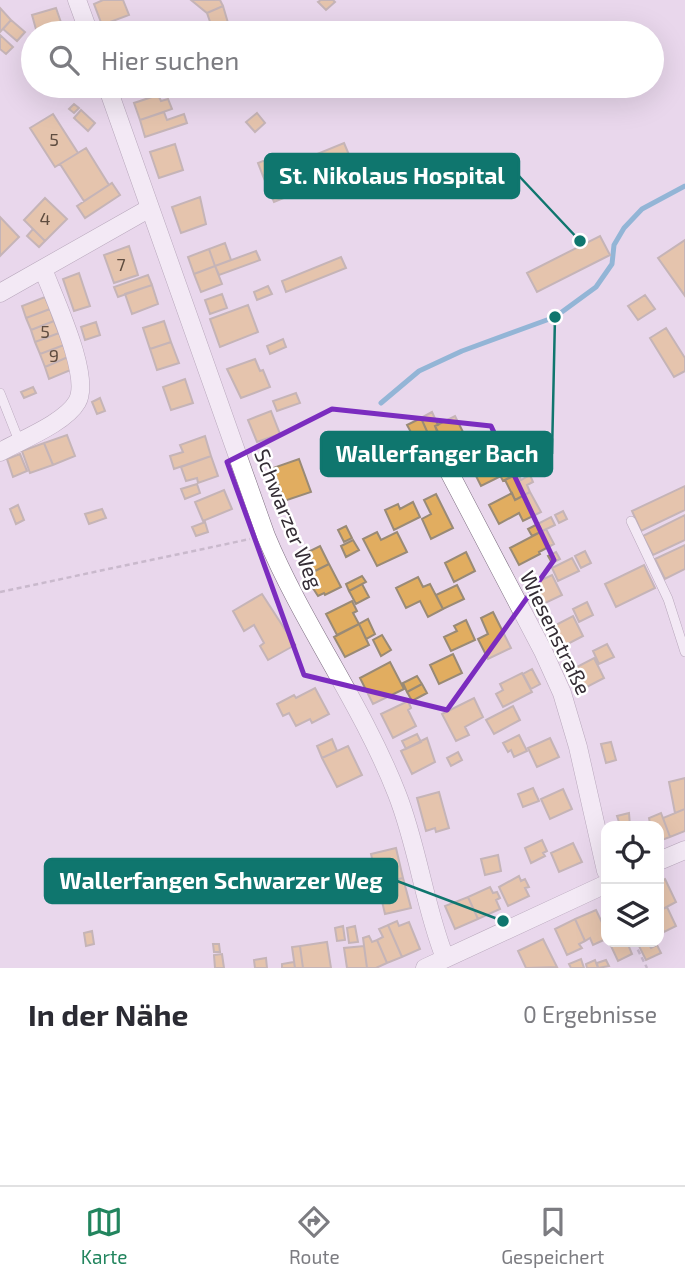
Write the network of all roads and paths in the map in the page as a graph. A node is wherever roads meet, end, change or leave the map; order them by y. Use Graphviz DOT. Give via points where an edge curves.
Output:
graph roads {
  1 [pos="77,0"];
  2 [pos="85,21"];
  3 [pos="111,98"];
  4 [pos="150,208"];
  5 [pos="43,269"];
  6 [pos="0,293"];
  7 [pos="0,393"];
  8 [pos="19,441"];
  9 [pos="0,452"];
  10 [pos="446,466"];
  11 [pos="631,521"];
  12 [pos="266,536"];
  13 [pos="0,592"];
  14 [pos="685,652"];
  15 [pos="601,849"];
  16 [pos="685,850"];
  17 [pos="664,859"];
  18 [pos="601,887"];
  19 [pos="636,947"];
  20 [pos="456,960"];
  21 [pos="425,968"];
  22 [pos="647,968"];
  1 -- 2 [label="street"];
  3 -- 4 [label="street, Schwarzer Weg"];
  4 -- 5 [label="street"];
  4 -- 12 [label="street, Schwarzer Weg"];
  5 -- 6 [label="street"];
  5 -- 8 [label="street" via="77,359 81,388 67,413"];
  7 -- 8 [label="lane"];
  8 -- 9 [label="street"];
  10 -- 15 [label="street, Wiesenstraße" via="562,693"];
  11 -- 14 [label="lane" via="668,599"];
  12 -- 13 [label="path"];
  12 -- 20 [label="street, Schwarzer Weg" via="398,796 433,922"];
  16 -- 17 [label="street"];
  18 -- 20 [label="street"];
  19 -- 22 [label="path"];
  20 -- 21 [label="street"];
}
